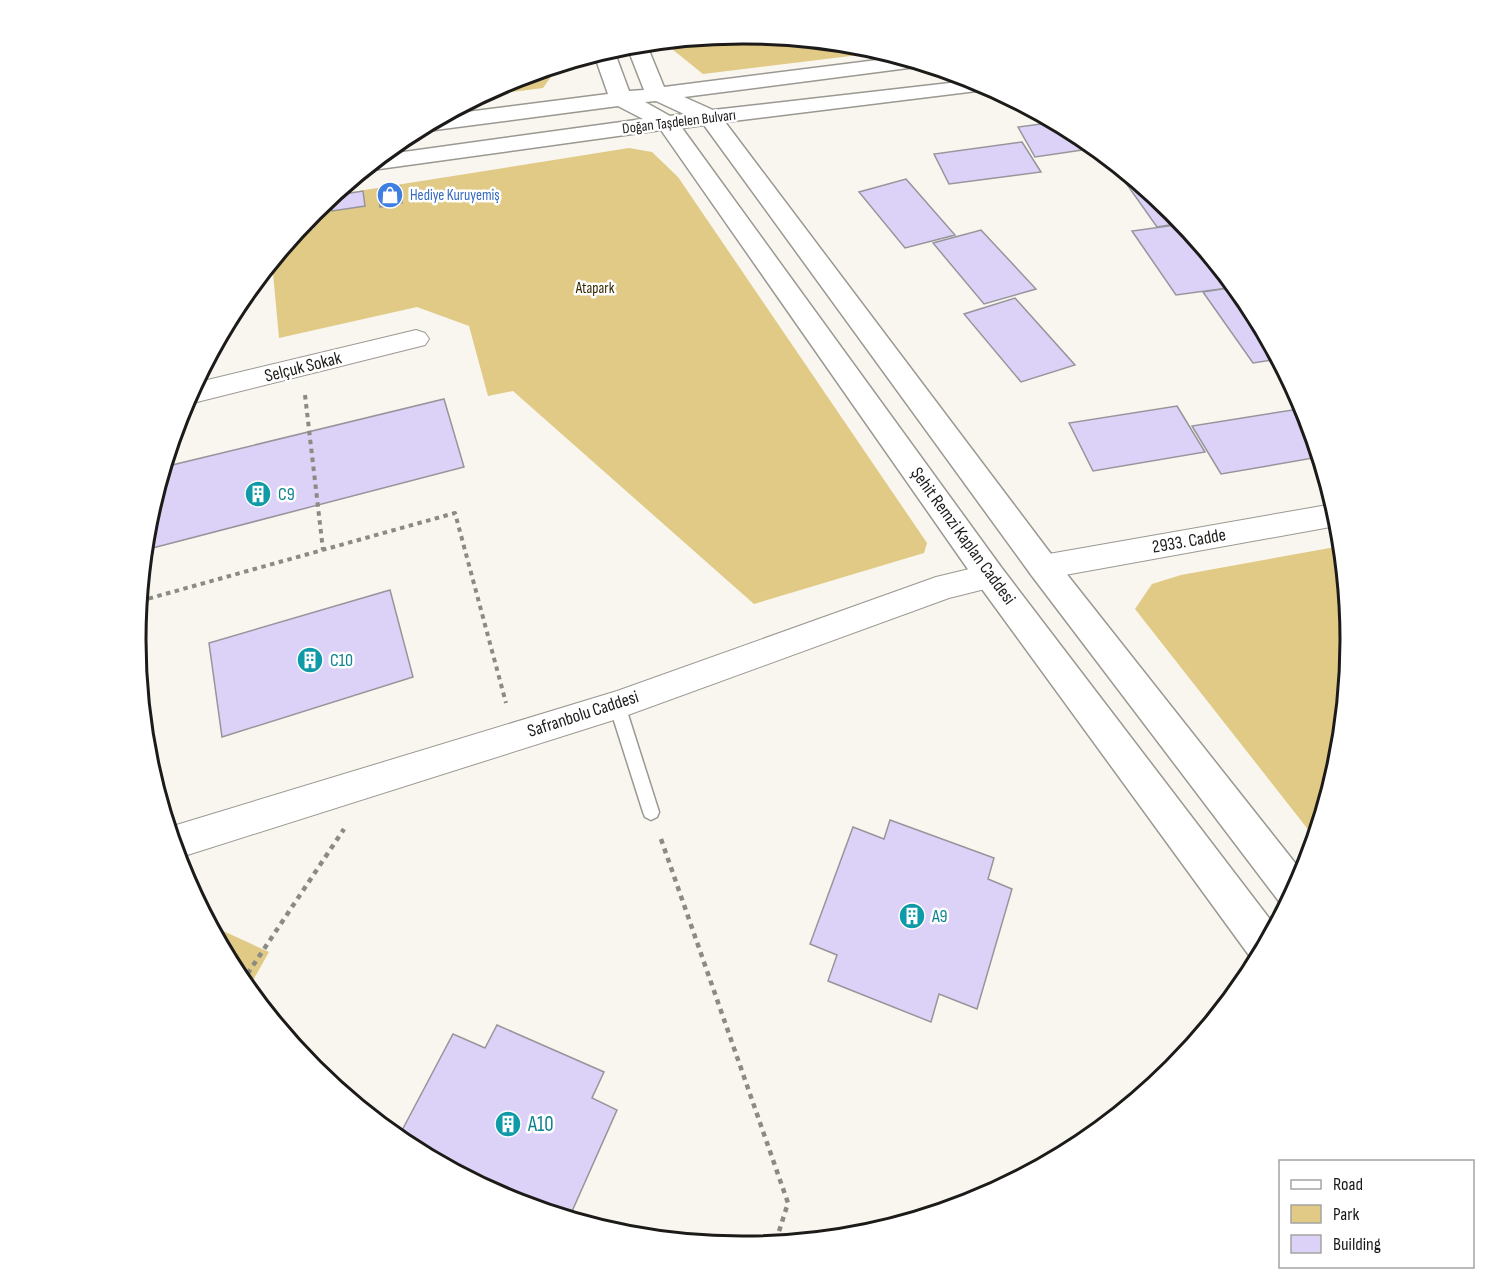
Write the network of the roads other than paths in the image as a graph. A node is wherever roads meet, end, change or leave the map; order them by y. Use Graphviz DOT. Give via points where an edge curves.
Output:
graph roads {
  1 [pos="640,53"];
  2 [pos="607,60"];
  3 [pos="895,64"];
  4 [pos="967,87"];
  5 [pos="657,93"];
  6 [pos="620,98"];
  7 [pos="710,117"];
  8 [pos="449,121"];
  9 [pos="667,123"];
  10 [pos="389,161"];
  11 [pos="416,339"];
  12 [pos="201,391"];
  13 [pos="1326,517"];
  14 [pos="1043,567"];
  15 [pos="990,576"];
  16 [pos="616,705"];
  17 [pos="651,812"];
  18 [pos="181,840"];
  19 [pos="1288,883"];
  20 [pos="1260,938"];
  1 -- 5 [label="main road"];
  2 -- 6 [label="main road"];
  3 -- 5 [label="main road, Doğan Taşdelen Bulvarı"];
  4 -- 7 [label="main road, Doğan Taşdelen Bulvarı"];
  5 -- 6 [label="main road, Doğan Taşdelen Bulvarı"];
  5 -- 7 [label="main road"];
  6 -- 8 [label="main road, Doğan Taşdelen Bulvarı"];
  6 -- 9 [label="main road"];
  7 -- 9 [label="main road, Doğan Taşdelen Bulvarı"];
  7 -- 14 [label="main road"];
  9 -- 10 [label="main road, Doğan Taşdelen Bulvarı"];
  9 -- 15 [label="main road, Şehit Remzi Kaplan Caddesi"];
  11 -- 12 [label="street, Selçuk Sokak"];
  13 -- 14 [label="street, 2933. Cadde"];
  14 -- 15 [label="main road"];
  14 -- 19 [label="main road"];
  15 -- 16 [label="street, Safranbolu Caddesi" via="947,586"];
  15 -- 20 [label="main road, Şehit Remzi Kaplan Caddesi"];
  16 -- 17 [label="lane"];
  16 -- 18 [label="street, Safranbolu Caddesi"];
}
